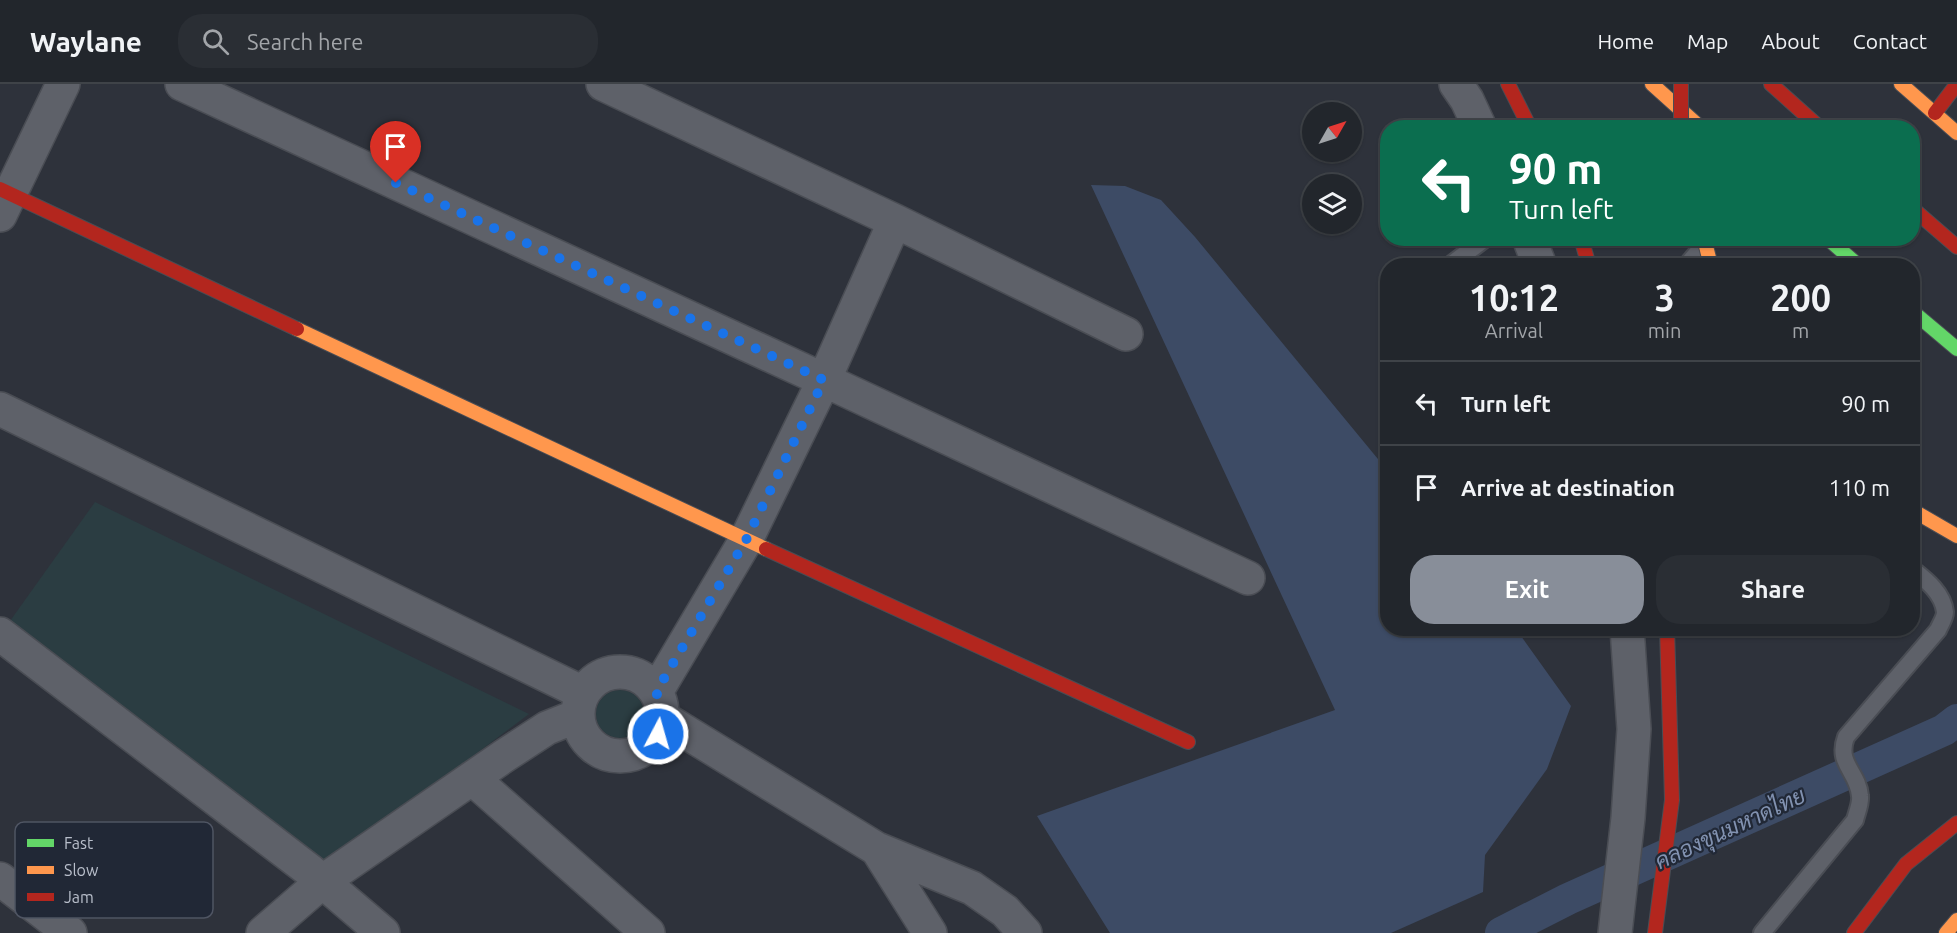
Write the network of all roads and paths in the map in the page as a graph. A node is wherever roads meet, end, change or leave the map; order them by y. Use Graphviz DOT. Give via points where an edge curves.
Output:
graph roads {
  1 [pos="63,84"];
  2 [pos="182,84"];
  3 [pos="603,84"];
  4 [pos="1456,84"];
  5 [pos="1508,84"];
  6 [pos="1652,84"];
  7 [pos="1681,84"];
  8 [pos="1771,84"];
  9 [pos="1901,84"];
  10 [pos="1957,84"];
  11 [pos="1935,113"];
  12 [pos="1476,120"];
  13 [pos="1526,120"];
  14 [pos="1681,120"];
  15 [pos="1692,120"];
  16 [pos="1811,120"];
  17 [pos="1957,133"];
  18 [pos="3,199"];
  19 [pos="1920,215"];
  20 [pos="895,221"];
  21 [pos="1475,246"];
  22 [pos="1703,246"];
  23 [pos="1836,246"];
  24 [pos="1957,247"];
  25 [pos="1460,258"];
  26 [pos="1693,258"];
  27 [pos="1850,258"];
  28 [pos="1920,318"];
  29 [pos="1126,334"];
  30 [pos="1957,350"];
  31 [pos="824,380"];
  32 [pos="0,409"];
  33 [pos="1920,515"];
  34 [pos="1957,537"];
  35 [pos="746,540"];
  36 [pos="1920,576"];
  37 [pos="1248,578"];
  38 [pos="0,634"];
  39 [pos="1628,636"];
  40 [pos="1667,636"];
  41 [pos="580,705"];
  42 [pos="659,705"];
  43 [pos="1188,742"];
  44 [pos="472,778"];
  45 [pos="1957,823"];
  46 [pos="877,849"];
  47 [pos="0,879"];
  48 [pos="323,881"];
  49 [pos="15,891"];
  50 [pos="51,918"];
  51 [pos="1957,920"];
  52 [pos="1611,922"];
  53 [pos="70,933"];
  54 [pos="262,933"];
  55 [pos="383,933"];
  56 [pos="648,933"];
  57 [pos="930,933"];
  58 [pos="1025,933"];
  59 [pos="1655,933"];
  60 [pos="1762,933"];
  61 [pos="1854,933"];
  62 [pos="1946,933"];
  1 -- 18 [label="street"];
  2 -- 31 [label="street"];
  3 -- 20 [label="street"];
  4 -- 12 [label="street"];
  5 -- 13 [label="street"];
  6 -- 15 [label="street"];
  7 -- 14 [label="street, bridge"];
  8 -- 16 [label="street"];
  9 -- 11 [label="street"];
  10 -- 11 [label="street"];
  11 -- 17 [label="street"];
  18 -- 35 [label="street"];
  19 -- 24 [label="street"];
  20 -- 29 [label="street"];
  20 -- 31 [label="street"];
  21 -- 25 [label="lane"];
  22 -- 26 [label="lane"];
  23 -- 27 [label="street"];
  28 -- 30 [label="street"];
  31 -- 35 [label="street"];
  31 -- 37 [label="street"];
  32 -- 41 [label="street"];
  33 -- 34 [label="street"];
  35 -- 42 [label="street"];
  35 -- 43 [label="street"];
  36 -- 60 [label="lane" via="1940,597 1945,614 1938,630 1842,745 1860,798 1855,820"];
  38 -- 48 [label="street"];
  39 -- 52 [label="street" via="1634,729 1628,818"];
  40 -- 59 [label="street" via="1672,800"];
  41 -- 42 [label="street" via="591,683 613,672 638,675 648,682"];
  41 -- 42 [label="street" via="581,732 590,745 619,757 635,754 658,734"];
  41 -- 44 [label="street"];
  42 -- 46 [label="street"];
  44 -- 48 [label="street"];
  44 -- 56 [label="street"];
  45 -- 61 [label="street" via="1906,864"];
  46 -- 57 [label="street"];
  46 -- 58 [label="street" via="972,888 1005,911"];
  47 -- 49 [label="street"];
  48 -- 54 [label="street"];
  48 -- 55 [label="street"];
  50 -- 53 [label="street"];
  51 -- 62 [label="street"];
}
